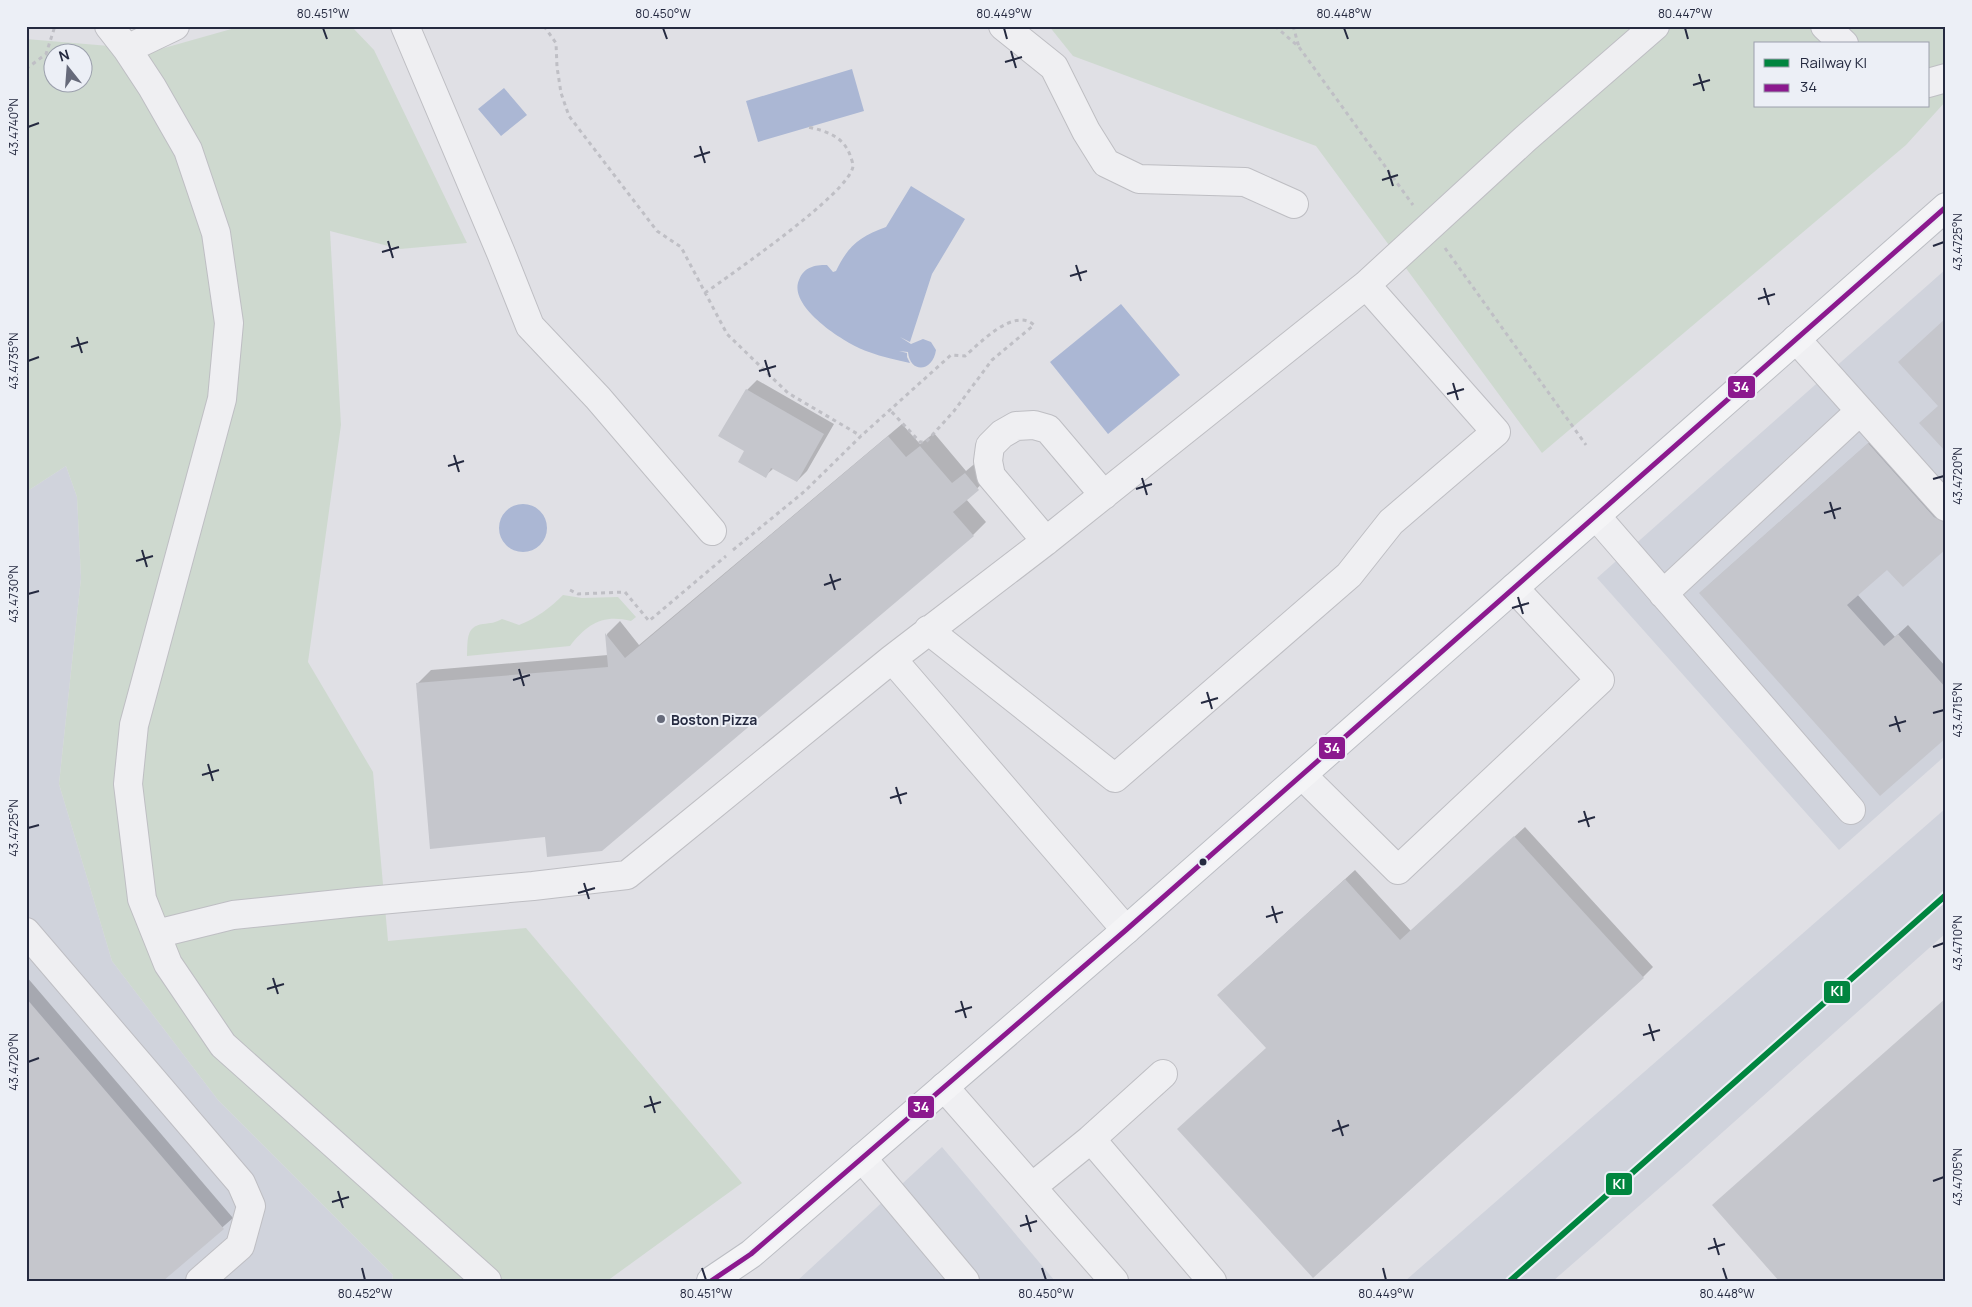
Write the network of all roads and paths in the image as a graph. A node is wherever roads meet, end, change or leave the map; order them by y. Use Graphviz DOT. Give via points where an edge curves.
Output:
graph roads {
  1 [pos="55,26"];
  2 [pos="109,26"];
  3 [pos="175,26"];
  4 [pos="405,26"];
  5 [pos="544,26"];
  6 [pos="1003,26"];
  7 [pos="1275,26"];
  8 [pos="1293,26"];
  9 [pos="1655,26"];
  10 [pos="1825,26"];
  11 [pos="1842,42"];
  12 [pos="127,48"];
  13 [pos="26,69"];
  14 [pos="1946,78"];
  15 [pos="1930,82"];
  16 [pos="808,127"];
  17 [pos="1294,204"];
  18 [pos="1946,207"];
  19 [pos="1366,285"];
  20 [pos="705,293"];
  21 [pos="1796,339"];
  22 [pos="890,410"];
  23 [pos="1860,411"];
  24 [pos="861,436"];
  25 [pos="1104,495"];
  26 [pos="1946,507"];
  27 [pos="1596,516"];
  28 [pos="712,531"];
  29 [pos="1046,541"];
  30 [pos="1514,588"];
  31 [pos="570,590"];
  32 [pos="1663,594"];
  33 [pos="928,630"];
  34 [pos="892,659"];
  35 [pos="1302,775"];
  36 [pos="1850,810"];
  37 [pos="1126,930"];
  38 [pos="26,932"];
  39 [pos="156,934"];
  40 [pos="1163,1074"];
  41 [pos="944,1087"];
  42 [pos="1091,1139"];
  43 [pos="862,1158"];
  44 [pos="1032,1187"];
  45 [pos="200,1281"];
  46 [pos="487,1281"];
  47 [pos="711,1281"];
  48 [pos="965,1281"];
  49 [pos="1114,1281"];
  50 [pos="1212,1281"];
  1 -- 13 [label="path" via="46,54"];
  2 -- 12 [label="lane"];
  3 -- 12 [label="lane"];
  4 -- 28 [label="lane" via="530,326 598,398"];
  5 -- 20 [label="path" via="556,43 561,93 569,116 657,231 681,247"];
  6 -- 17 [label="lane" via="1054,67 1106,163 1139,179 1246,182"];
  7 -- 8 [label="path" via="1299,47"];
  9 -- 19 [label="lane"];
  10 -- 11 [label="lane"];
  12 -- 39 [label="lane" via="188,150 216,233 230,323 222,399 134,725 128,784 142,899"];
  14 -- 15 [label="lane"];
  16 -- 20 [label="path" via="834,135 844,142 853,166 849,175 815,212"];
  18 -- 21 [label="main road"];
  19 -- 25 [label="lane"];
  19 -- 33 [label="lane" via="1496,432 1390,522 1349,575 1115,778"];
  20 -- 24 [label="path" via="727,334 788,393"];
  21 -- 23 [label="lane"];
  21 -- 27 [label="main road"];
  22 -- 22 [label="path" via="951,355 965,356 1015,319 1034,325 992,360 926,442 914,437"];
  22 -- 24 [label="path"];
  23 -- 26 [label="lane"];
  23 -- 32 [label="lane"];
  24 -- 31 [label="path" via="805,490 649,621 625,592 578,594"];
  25 -- 29 [label="lane"];
  25 -- 29 [label="lane" via="1048,429 1034,425 1016,426 1002,434 990,446 991,476"];
  27 -- 30 [label="main road"];
  27 -- 32 [label="lane"];
  29 -- 33 [label="lane"];
  30 -- 35 [label="main road"];
  30 -- 35 [label="lane" via="1600,680 1398,870"];
  32 -- 36 [label="lane"];
  33 -- 34 [label="lane"];
  34 -- 37 [label="lane"];
  34 -- 39 [label="lane" via="627,876 233,915"];
  35 -- 37 [label="main road"];
  37 -- 41 [label="main road"];
  38 -- 45 [label="lane" via="241,1183 251,1206 240,1246"];
  39 -- 46 [label="lane" via="168,964 223,1045"];
  40 -- 42 [label="lane"];
  41 -- 43 [label="main road"];
  41 -- 44 [label="lane"];
  42 -- 44 [label="lane"];
  42 -- 50 [label="lane"];
  43 -- 47 [label="main road" via="751,1254"];
  43 -- 48 [label="lane"];
  44 -- 49 [label="lane"];
}
